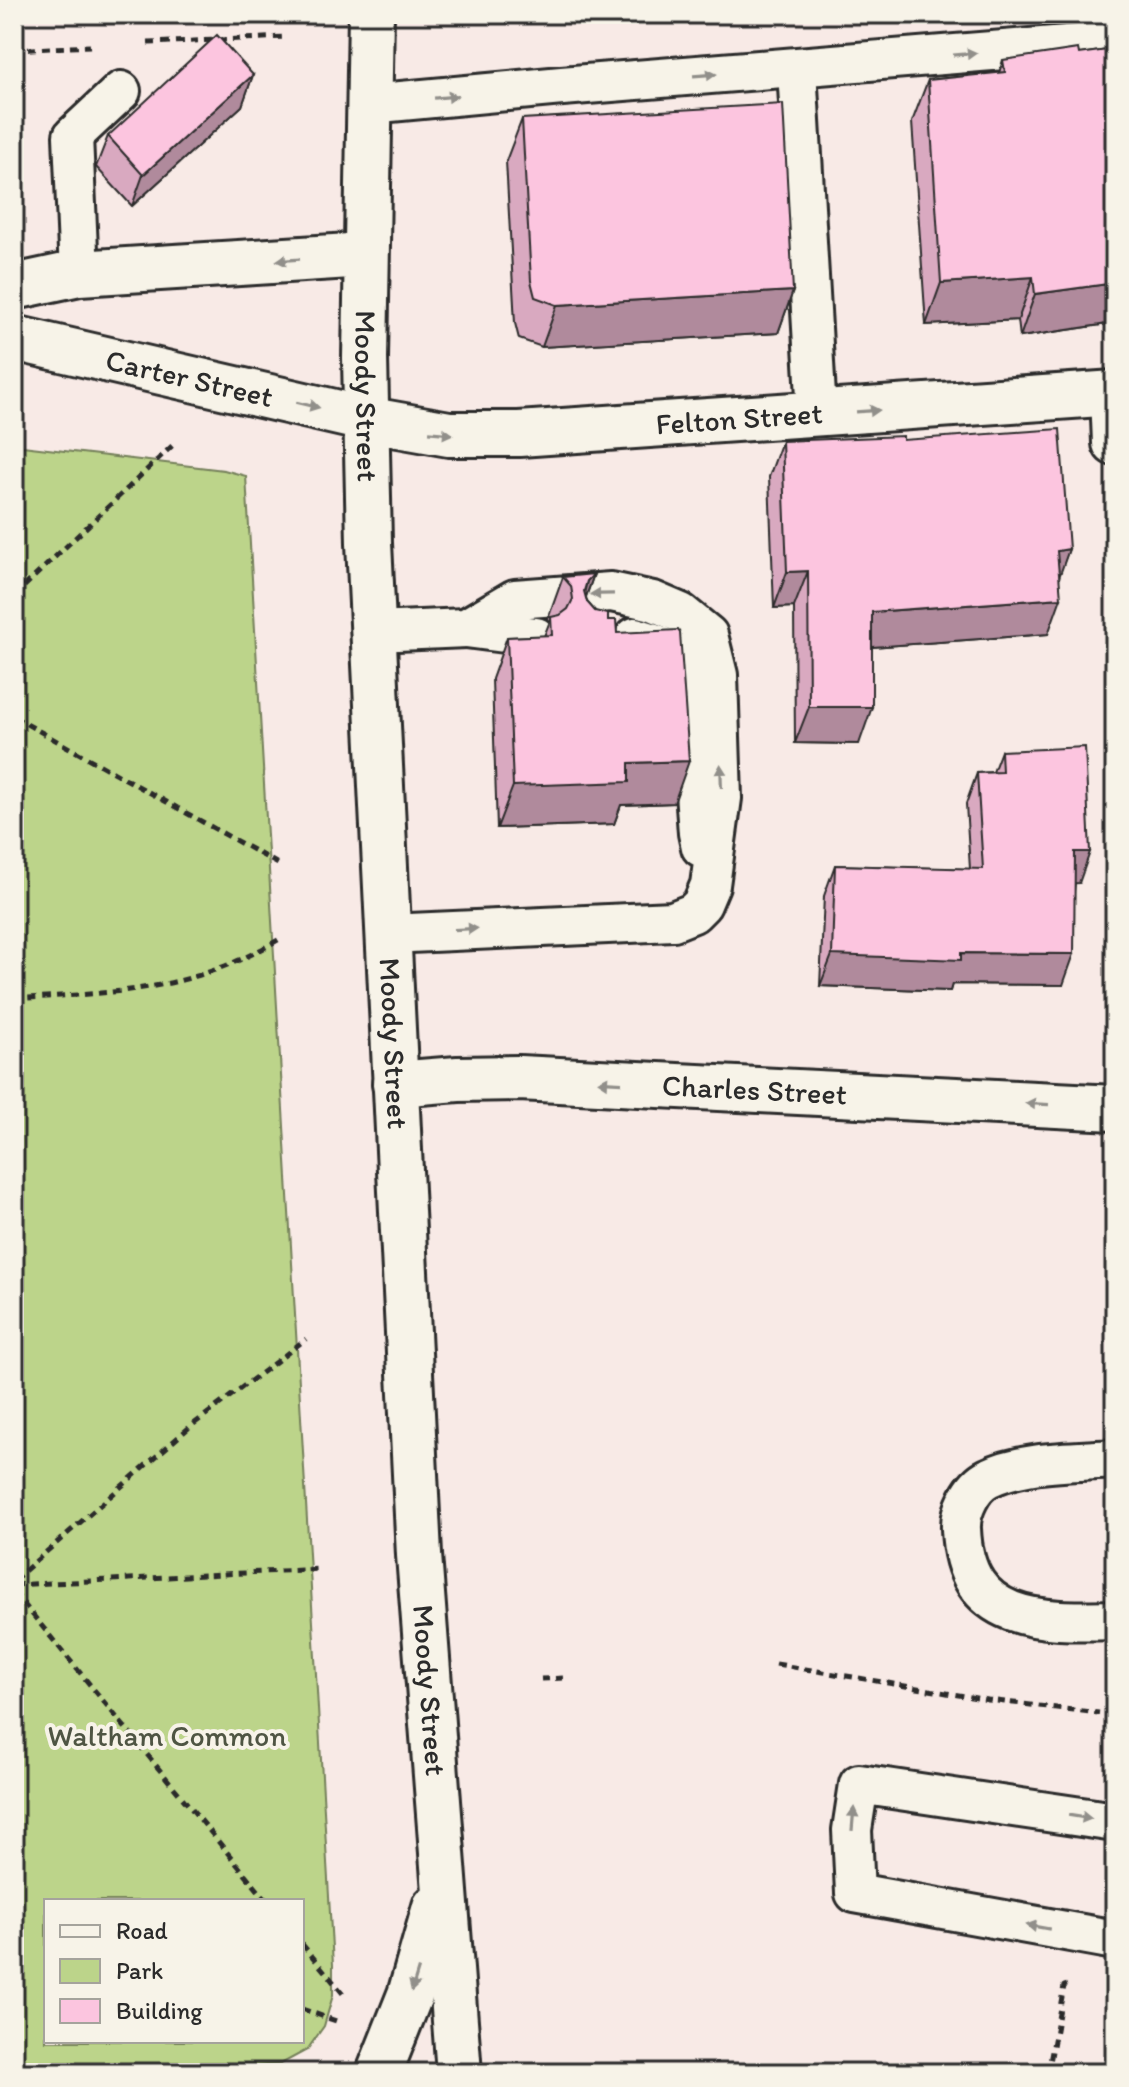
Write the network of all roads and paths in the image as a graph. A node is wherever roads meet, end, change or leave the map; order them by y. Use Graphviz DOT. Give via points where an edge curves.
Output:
graph roads {
  1 [pos="371,14"];
  2 [pos="1115,41"];
  3 [pos="797,69"];
  4 [pos="121,91"];
  5 [pos="369,104"];
  6 [pos="366,255"];
  7 [pos="79,273"];
  8 [pos="14,287"];
  9 [pos="14,338"];
  10 [pos="1114,394"];
  11 [pos="817,414"];
  12 [pos="365,419"];
  13 [pos="1115,443"];
  14 [pos="173,445"];
  15 [pos="14,596"];
  16 [pos="466,628"];
  17 [pos="374,632"];
  18 [pos="605,635"];
  19 [pos="536,637"];
  20 [pos="14,717"];
  21 [pos="278,864"];
  22 [pos="710,885"];
  23 [pos="388,934"];
  24 [pos="283,937"];
  25 [pos="14,999"];
  26 [pos="395,1084"];
  27 [pos="1115,1108"];
  28 [pos="306,1339"];
  29 [pos="1115,1459"];
  30 [pos="320,1569"];
  31 [pos="14,1582"];
  32 [pos="14,1592"];
  33 [pos="1115,1620"];
  34 [pos="776,1664"];
  35 [pos="565,1678"];
  36 [pos="541,1679"];
  37 [pos="1099,1713"];
  38 [pos="1115,1822"];
  39 [pos="443,1878"];
  40 [pos="265,1899"];
  41 [pos="1115,1940"];
  42 [pos="304,1946"];
  43 [pos="1077,1982"];
  44 [pos="345,1996"];
  45 [pos="304,2010"];
  46 [pos="344,2024"];
  47 [pos="379,2073"];
  48 [pos="459,2073"];
  49 [pos="1048,2073"];
  1 -- 5 [label="main road, Moody Street"];
  3 -- 2 [label="lane, one-way"];
  5 -- 3 [label="lane, one-way"];
  3 -- 11 [label="lane"];
  4 -- 7 [label="lane" via="73,136"];
  5 -- 6 [label="main road, Moody Street"];
  6 -- 7 [label="main road, one-way"];
  6 -- 12 [label="main road, Moody Street"];
  7 -- 8 [label="main road"];
  9 -- 12 [label="main road, Carter Street, one-way"];
  11 -- 10 [label="main road, Felton Street, one-way"];
  10 -- 13 [label="main road"];
  12 -- 11 [label="main road, Felton Street, one-way" via="425,431 496,435"];
  12 -- 17 [label="main road, Moody Street"];
  14 -- 15 [label="path"];
  16 -- 17 [label="lane"];
  16 -- 19 [label="lane"];
  22 -- 16 [label="lane, one-way" via="722,798 718,675 708,635 681,613 611,592 515,599"];
  17 -- 23 [label="main road, Moody Street"];
  18 -- 22 [label="lane" via="658,644 683,660 698,833"];
  20 -- 21 [label="path"];
  23 -- 22 [label="lane, one-way" via="673,921 693,913"];
  23 -- 26 [label="main road, Moody Street"];
  24 -- 25 [label="path" via="225,967 161,986"];
  27 -- 26 [label="main road, Charles Street, one-way" via="519,1078"];
  26 -- 39 [label="main road, Moody Street" via="419,1555"];
  28 -- 31 [label="path" via="191,1426"];
  29 -- 33 [label="lane" via="1011,1470 985,1479 968,1498 960,1523 968,1574 982,1595 1033,1617"];
  30 -- 31 [label="path"];
  32 -- 40 [label="path"];
  34 -- 37 [label="path"];
  35 -- 36 [label="path"];
  41 -- 38 [label="lane, one-way" via="855,1893 852,1844 859,1784"];
  39 -- 47 [label="main road, one-way" via="410,1995"];
  39 -- 48 [label="main road, Moody Street"];
  42 -- 44 [label="path"];
  43 -- 49 [label="path" via="1064,1986"];
  45 -- 46 [label="path"];
}
